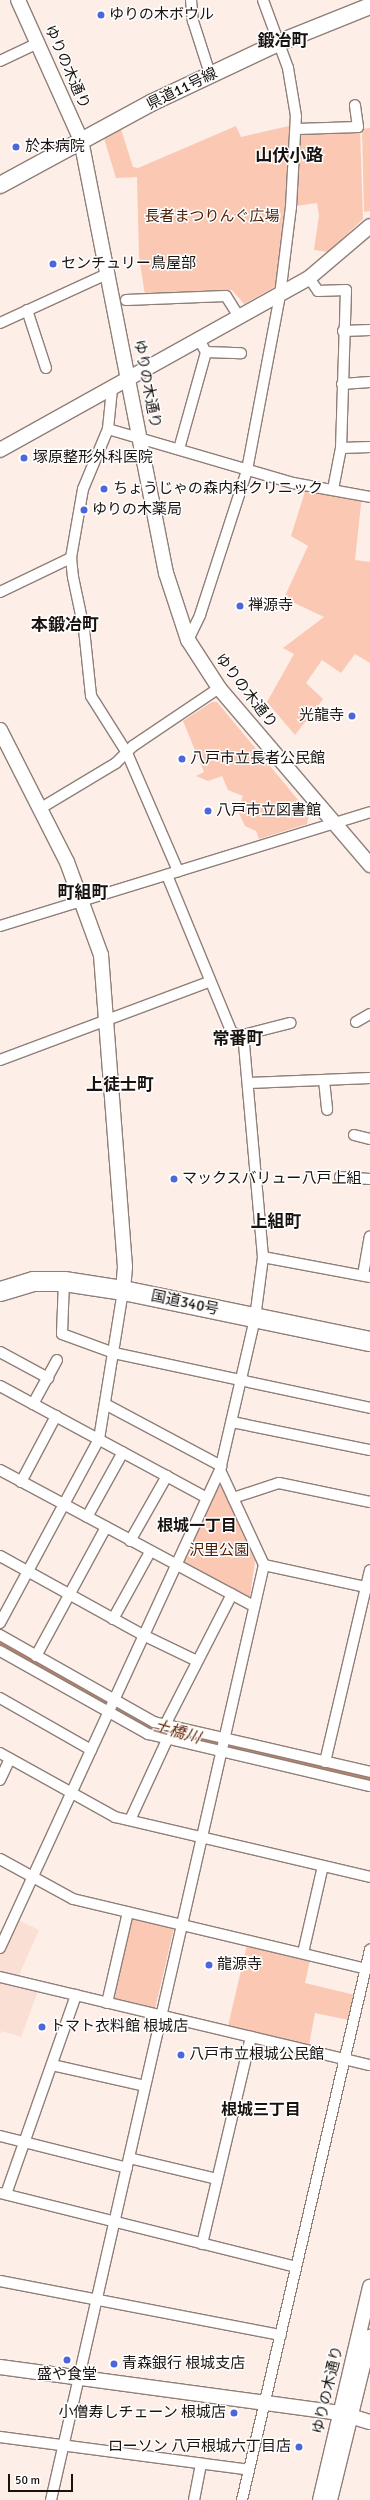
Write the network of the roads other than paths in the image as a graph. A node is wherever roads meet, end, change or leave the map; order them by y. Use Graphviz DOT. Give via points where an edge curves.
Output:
graph roads {
  1 [pos="18,0"];
  2 [pos="191,0"];
  3 [pos="263,0"];
  4 [pos="370,6"];
  5 [pos="38,43"];
  6 [pos="278,43"];
  7 [pos="0,61"];
  8 [pos="210,74"];
  9 [pos="355,105"];
  10 [pos="297,129"];
  11 [pos="81,140"];
  12 [pos="0,185"];
  13 [pos="370,226"];
  14 [pos="109,273"];
  15 [pos="309,278"];
  16 [pos="280,295"];
  17 [pos="126,300"];
  18 [pos="27,310"];
  19 [pos="239,317"];
  20 [pos="0,323"];
  21 [pos="370,330"];
  22 [pos="343,331"];
  23 [pos="199,340"];
  24 [pos="206,352"];
  25 [pos="241,353"];
  26 [pos="46,368"];
  27 [pos="130,379"];
  28 [pos="370,382"];
  29 [pos="342,384"];
  30 [pos="112,389"];
  31 [pos="108,428"];
  32 [pos="140,438"];
  33 [pos="370,447"];
  34 [pos="341,448"];
  35 [pos="179,449"];
  36 [pos="0,450"];
  37 [pos="247,470"];
  38 [pos="333,489"];
  39 [pos="370,497"];
  40 [pos="71,558"];
  41 [pos="0,592"];
  42 [pos="188,640"];
  43 [pos="219,688"];
  44 [pos="0,730"];
  45 [pos="127,753"];
  46 [pos="41,808"];
  47 [pos="370,812"];
  48 [pos="334,823"];
  49 [pos="370,865"];
  50 [pos="178,871"];
  51 [pos="167,875"];
  52 [pos="82,899"];
  53 [pos="0,926"];
  54 [pos="209,982"];
  55 [pos="370,1014"];
  56 [pos="104,1022"];
  57 [pos="356,1022"];
  58 [pos="290,1023"];
  59 [pos="243,1035"];
  60 [pos="0,1060"];
  61 [pos="370,1078"];
  62 [pos="324,1080"];
  63 [pos="249,1083"];
  64 [pos="327,1110"];
  65 [pos="354,1135"];
  66 [pos="370,1139"];
  67 [pos="340,1177"];
  68 [pos="370,1179"];
  69 [pos="370,1237"];
  70 [pos="263,1257"];
  71 [pos="366,1276"];
  72 [pos="64,1281"];
  73 [pos="123,1290"];
  74 [pos="0,1291"];
  75 [pos="255,1318"];
  76 [pos="370,1341"];
  77 [pos="0,1352"];
  78 [pos="114,1354"];
  79 [pos="57,1360"];
  80 [pos="48,1378"];
  81 [pos="241,1382"];
  82 [pos="0,1386"];
  83 [pos="34,1404"];
  84 [pos="106,1404"];
  85 [pos="370,1408"];
  86 [pos="56,1416"];
  87 [pos="232,1422"];
  88 [pos="100,1439"];
  89 [pos="370,1450"];
  90 [pos="123,1452"];
  91 [pos="221,1468"];
  92 [pos="0,1470"];
  93 [pos="167,1476"];
  94 [pos="21,1482"];
  95 [pos="205,1497"];
  96 [pos="233,1498"];
  97 [pos="370,1502"];
  98 [pos="64,1505"];
  99 [pos="87,1517"];
  100 [pos="106,1527"];
  101 [pos="130,1541"];
  102 [pos="150,1552"];
  103 [pos="0,1556"];
  104 [pos="175,1565"];
  105 [pos="264,1565"];
  106 [pos="370,1570"];
  107 [pos="28,1571"];
  108 [pos="368,1588"];
  109 [pos="232,1594"];
  110 [pos="70,1595"];
  111 [pos="254,1606"];
  112 [pos="113,1619"];
  113 [pos="0,1623"];
  114 [pos="0,1635"];
  115 [pos="142,1636"];
  116 [pos="0,1651"];
  117 [pos="36,1656"];
  118 [pos="197,1661"];
  119 [pos="0,1698"];
  120 [pos="114,1700"];
  121 [pos="108,1711"];
  122 [pos="165,1725"];
  123 [pos="224,1738"];
  124 [pos="167,1740"];
  125 [pos="91,1750"];
  126 [pos="221,1752"];
  127 [pos="0,1753"];
  128 [pos="10,1759"];
  129 [pos="325,1762"];
  130 [pos="370,1772"];
  131 [pos="0,1780"];
  132 [pos="370,1786"];
  133 [pos="72,1792"];
  134 [pos="130,1820"];
  135 [pos="201,1837"];
  136 [pos="0,1859"];
  137 [pos="323,1866"];
  138 [pos="34,1877"];
  139 [pos="370,1877"];
  140 [pos="128,1912"];
  141 [pos="182,1924"];
  142 [pos="0,1948"];
  143 [pos="370,1950"];
  144 [pos="303,1953"];
  145 [pos="366,1968"];
  146 [pos="0,1977"];
  147 [pos="76,1995"];
  148 [pos="107,2003"];
  149 [pos="161,2015"];
  150 [pos="251,2037"];
  151 [pos="345,2059"];
  152 [pos="52,2065"];
  153 [pos="370,2065"];
  154 [pos="145,2086"];
  155 [pos="0,2136"];
  156 [pos="24,2142"];
  157 [pos="128,2163"];
  158 [pos="217,2179"];
  159 [pos="3,2194"];
  160 [pos="115,2222"];
  161 [pos="202,2244"];
  162 [pos="296,2267"];
  163 [pos="0,2281"];
  164 [pos="370,2287"];
  165 [pos="96,2300"];
  166 [pos="281,2335"];
  167 [pos="370,2337"];
  168 [pos="0,2367"];
  169 [pos="79,2378"];
  170 [pos="265,2403"];
  171 [pos="370,2412"];
  172 [pos="346,2414"];
  173 [pos="370,2422"];
  174 [pos="0,2437"];
  175 [pos="64,2445"];
  176 [pos="201,2464"];
  177 [pos="249,2470"];
  178 [pos="51,2500"];
  179 [pos="194,2500"];
  180 [pos="242,2500"];
  181 [pos="320,2500"];
  182 [pos="330,2500"];
  1 -- 5 [label="street, ゆりの木通り"];
  2 -- 8 [label="street" via="193,21"];
  3 -- 6 [label="street"];
  4 -- 6 [label="main road, 県道11号線"];
  5 -- 7 [label="street"];
  5 -- 11 [label="street, ゆりの木通り"];
  6 -- 8 [label="main road, 県道11号線"];
  6 -- 10 [label="street" via="288,68"];
  8 -- 11 [label="main road, 県道11号線"];
  9 -- 10 [label="street" via="358,127"];
  10 -- 16 [label="street"];
  11 -- 12 [label="main road, 県道11号線"];
  11 -- 14 [label="street, ゆりの木通り"];
  13 -- 15 [label="street"];
  14 -- 18 [label="street"];
  14 -- 27 [label="street, ゆりの木通り"];
  15 -- 16 [label="street"];
  15 -- 22 [label="street" via="318,291 346,290"];
  16 -- 19 [label="street"];
  16 -- 37 [label="street"];
  17 -- 19 [label="street" via="226,296"];
  18 -- 20 [label="street"];
  18 -- 26 [label="street"];
  19 -- 23 [label="street"];
  21 -- 22 [label="street"];
  22 -- 29 [label="street"];
  23 -- 24 [label="street"];
  23 -- 27 [label="street"];
  24 -- 25 [label="street"];
  24 -- 35 [label="street"];
  27 -- 30 [label="street"];
  27 -- 32 [label="street, ゆりの木通り"];
  28 -- 29 [label="street"];
  29 -- 34 [label="street"];
  30 -- 31 [label="street"];
  30 -- 36 [label="street"];
  31 -- 32 [label="street"];
  31 -- 40 [label="street" via="83,489"];
  32 -- 35 [label="street"];
  32 -- 42 [label="street, ゆりの木通り" via="166,573"];
  33 -- 34 [label="street"];
  34 -- 38 [label="street"];
  35 -- 37 [label="street"];
  37 -- 38 [label="street"];
  37 -- 42 [label="street" via="200,615"];
  38 -- 39 [label="street"];
  40 -- 41 [label="street"];
  40 -- 45 [label="street" via="91,696"];
  42 -- 43 [label="street, ゆりの木通り"];
  43 -- 45 [label="street"];
  43 -- 48 [label="street, ゆりの木通り"];
  44 -- 46 [label="street"];
  45 -- 46 [label="street"];
  45 -- 50 [label="street"];
  46 -- 52 [label="street"];
  47 -- 48 [label="street"];
  48 -- 49 [label="street, ゆりの木通り"];
  48 -- 50 [label="street"];
  50 -- 51 [label="street"];
  51 -- 52 [label="street"];
  51 -- 54 [label="street"];
  52 -- 53 [label="street"];
  52 -- 56 [label="street" via="101,955"];
  54 -- 56 [label="street"];
  54 -- 59 [label="street" via="232,1033"];
  55 -- 57 [label="street"];
  56 -- 60 [label="street"];
  56 -- 73 [label="street" via="124,1259"];
  58 -- 59 [label="street"];
  59 -- 63 [label="street"];
  61 -- 62 [label="street"];
  62 -- 63 [label="street"];
  62 -- 64 [label="street"];
  63 -- 70 [label="street"];
  65 -- 66 [label="street"];
  67 -- 68 [label="street"];
  69 -- 71 [label="street"];
  70 -- 71 [label="street"];
  70 -- 75 [label="street"];
  72 -- 73 [label="highway, 国道340号"];
  72 -- 74 [label="highway, 国道340号" via="33,1281"];
  72 -- 78 [label="street" via="62,1334"];
  73 -- 75 [label="highway, 国道340号"];
  73 -- 78 [label="street"];
  75 -- 76 [label="highway, 国道340号"];
  75 -- 81 [label="street"];
  77 -- 80 [label="street"];
  78 -- 81 [label="street"];
  78 -- 84 [label="street"];
  79 -- 80 [label="street"];
  80 -- 83 [label="street"];
  81 -- 85 [label="street"];
  81 -- 87 [label="street"];
  82 -- 83 [label="street"];
  83 -- 86 [label="street"];
  84 -- 88 [label="street"];
  84 -- 91 [label="street"];
  86 -- 88 [label="street"];
  86 -- 94 [label="street"];
  87 -- 89 [label="street"];
  87 -- 91 [label="street"];
  88 -- 90 [label="street"];
  88 -- 98 [label="street"];
  90 -- 93 [label="street"];
  90 -- 99 [label="street"];
  91 -- 95 [label="street"];
  91 -- 96 [label="street"];
  92 -- 94 [label="street"];
  93 -- 95 [label="street"];
  93 -- 101 [label="street"];
  94 -- 98 [label="street"];
  95 -- 104 [label="street"];
  96 -- 97 [label="street" via="279,1483"];
  96 -- 105 [label="street"];
  98 -- 99 [label="street"];
  98 -- 107 [label="street"];
  99 -- 100 [label="street"];
  100 -- 101 [label="street"];
  100 -- 110 [label="street"];
  101 -- 102 [label="street"];
  102 -- 104 [label="street"];
  102 -- 112 [label="street"];
  103 -- 107 [label="street"];
  104 -- 109 [label="street"];
  104 -- 115 [label="street"];
  105 -- 108 [label="street"];
  105 -- 111 [label="street"];
  106 -- 108 [label="street"];
  107 -- 110 [label="street"];
  107 -- 113 [label="street"];
  108 -- 129 [label="street"];
  109 -- 111 [label="street"];
  109 -- 118 [label="street"];
  110 -- 112 [label="street"];
  110 -- 117 [label="street"];
  111 -- 123 [label="street"];
  112 -- 115 [label="street"];
  114 -- 117 [label="street"];
  115 -- 118 [label="street"];
  115 -- 120 [label="street"];
  116 -- 121 [label="street"];
  117 -- 120 [label="street"];
  118 -- 122 [label="street"];
  119 -- 125 [label="street"];
  120 -- 121 [label="street"];
  120 -- 122 [label="street"];
  121 -- 124 [label="street"];
  121 -- 125 [label="street"];
  122 -- 123 [label="street"];
  123 -- 126 [label="street"];
  123 -- 129 [label="street"];
  124 -- 126 [label="street"];
  124 -- 134 [label="street"];
  125 -- 133 [label="street"];
  126 -- 132 [label="street"];
  126 -- 135 [label="street"];
  127 -- 128 [label="street"];
  128 -- 131 [label="street"];
  128 -- 133 [label="street"];
  129 -- 130 [label="street"];
  133 -- 134 [label="street" via="115,1817"];
  133 -- 138 [label="street"];
  134 -- 135 [label="street"];
  135 -- 137 [label="street"];
  135 -- 141 [label="street"];
  136 -- 138 [label="street"];
  137 -- 139 [label="street"];
  137 -- 144 [label="street"];
  138 -- 140 [label="street" via="73,1899"];
  138 -- 142 [label="street"];
  140 -- 141 [label="street"];
  140 -- 148 [label="street"];
  141 -- 144 [label="street"];
  141 -- 149 [label="street"];
  143 -- 145 [label="street"];
  144 -- 145 [label="street"];
  145 -- 151 [label="street"];
  146 -- 147 [label="street"];
  147 -- 148 [label="street"];
  147 -- 152 [label="street"];
  148 -- 149 [label="street"];
  149 -- 150 [label="street"];
  149 -- 154 [label="street"];
  150 -- 151 [label="street"];
  150 -- 158 [label="street"];
  151 -- 153 [label="street"];
  151 -- 162 [label="street"];
  152 -- 154 [label="street"];
  152 -- 156 [label="street"];
  154 -- 157 [label="street"];
  155 -- 156 [label="street"];
  156 -- 157 [label="street"];
  156 -- 159 [label="street"];
  157 -- 158 [label="street"];
  157 -- 160 [label="street"];
  158 -- 161 [label="street"];
  159 -- 160 [label="street"];
  160 -- 161 [label="street"];
  160 -- 165 [label="street"];
  161 -- 162 [label="street"];
  162 -- 166 [label="street"];
  163 -- 165 [label="street"];
  164 -- 172 [label="street, ゆりの木通り"];
  165 -- 166 [label="street"];
  165 -- 169 [label="street"];
  166 -- 170 [label="street"];
  167 -- 172 [label="street, ゆりの木通り"];
  168 -- 169 [label="street"];
  169 -- 170 [label="street"];
  169 -- 175 [label="street"];
  170 -- 172 [label="street"];
  170 -- 177 [label="street"];
  171 -- 172 [label="street"];
  172 -- 173 [label="street"];
  172 -- 181 [label="street, ゆりの木通り"];
  172 -- 182 [label="street, ゆりの木通り"];
  174 -- 175 [label="street"];
  175 -- 176 [label="street"];
  175 -- 178 [label="street"];
  176 -- 177 [label="street"];
  176 -- 179 [label="street"];
  177 -- 180 [label="street"];
}
